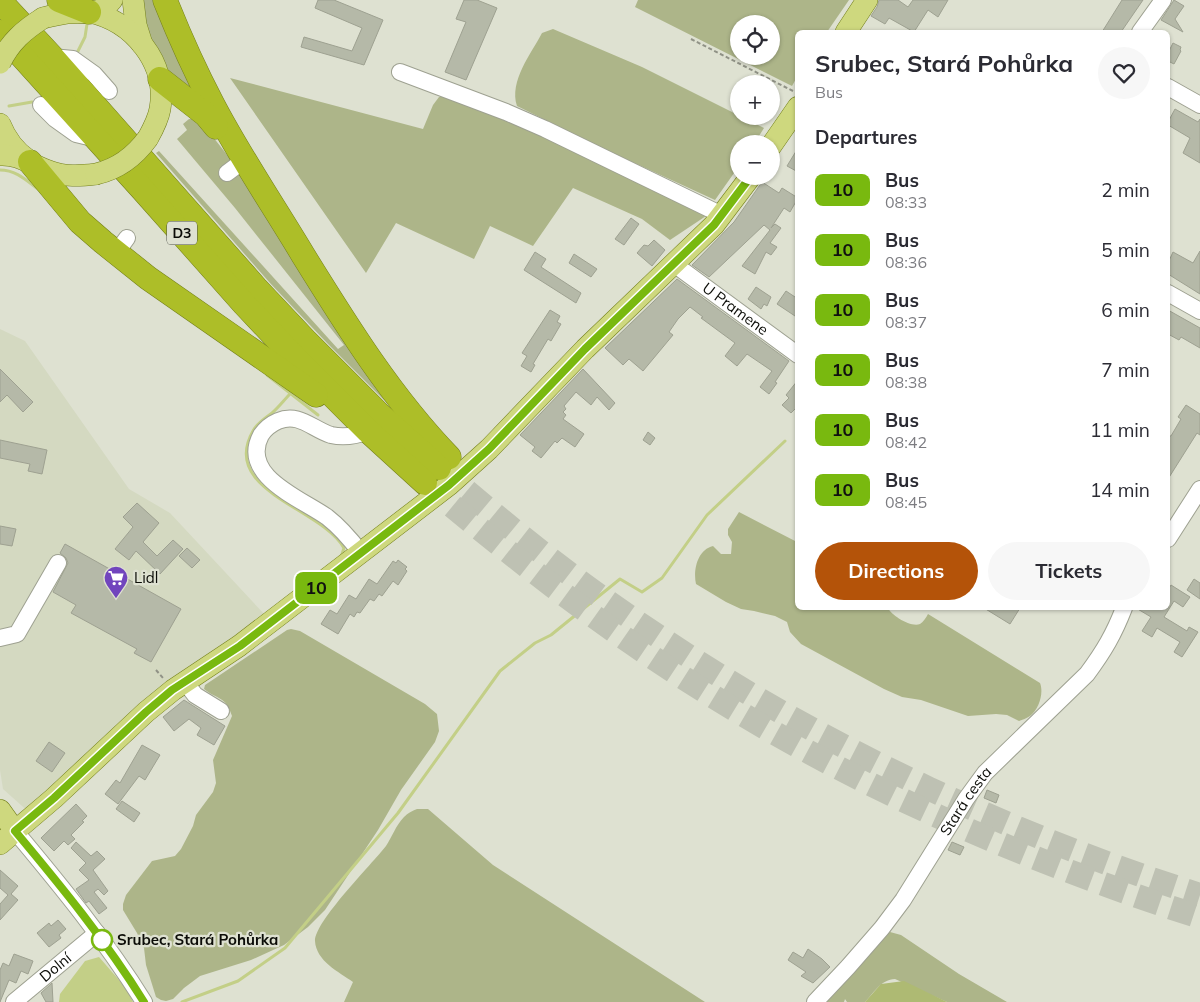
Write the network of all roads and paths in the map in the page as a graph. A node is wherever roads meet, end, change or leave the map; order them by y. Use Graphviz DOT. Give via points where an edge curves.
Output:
graph roads {
  1 [pos="59,0"];
  2 [pos="112,0"];
  3 [pos="133,0"];
  4 [pos="164,0"];
  5 [pos="867,0"];
  6 [pos="1163,0"];
  7 [pos="0,1"];
  8 [pos="89,12"];
  9 [pos="847,30"];
  10 [pos="1141,30"];
  11 [pos="0,32"];
  12 [pos="691,39"];
  13 [pos="143,46"];
  14 [pos="52,57"];
  15 [pos="0,63"];
  16 [pos="400,72"];
  17 [pos="160,79"];
  18 [pos="1170,88"];
  19 [pos="108,91"];
  20 [pos="795,92"];
  21 [pos="42,105"];
  22 [pos="1200,105"];
  23 [pos="795,111"];
  24 [pos="0,124"];
  25 [pos="779,135"];
  26 [pos="97,139"];
  27 [pos="0,155"];
  28 [pos="30,162"];
  29 [pos="241,170"];
  30 [pos="744,185"];
  31 [pos="722,215"];
  32 [pos="674,264"];
  33 [pos="1170,294"];
  34 [pos="1200,311"];
  35 [pos="795,353"];
  36 [pos="368,431"];
  37 [pos="438,470"];
  38 [pos="1200,489"];
  39 [pos="1170,536"];
  40 [pos="361,553"];
  41 [pos="58,563"];
  42 [pos="1123,610"];
  43 [pos="0,638"];
  44 [pos="179,686"];
  45 [pos="221,711"];
  46 [pos="0,810"];
  47 [pos="8,837"];
  48 [pos="97,933"];
  49 [pos="14,1002"];
  50 [pos="144,1002"];
  51 [pos="815,1002"];
  1 -- 8 [label="highway"];
  2 -- 8 [label="main road" via="104,8"];
  3 -- 13 [label="main road"];
  4 -- 29 [label="highway"];
  5 -- 9 [label="main road"];
  6 -- 10 [label="street"];
  7 -- 14 [label="highway, D3"];
  8 -- 13 [label="main road" via="123,26"];
  8 -- 15 [label="main road, bridge" via="44,18 20,34"];
  11 -- 26 [label="highway, D3"];
  12 -- 20 [label="path"];
  13 -- 17 [label="main road"];
  14 -- 19 [label="street" via="73,60 94,74"];
  14 -- 37 [label="highway, D3" via="305,340"];
  16 -- 31 [label="street" via="546,129"];
  17 -- 28 [label="main road, bridge" via="157,119 141,148 124,163 81,176 49,172"];
  17 -- 29 [label="highway" via="206,115"];
  18 -- 22 [label="street"];
  21 -- 26 [label="street" via="76,134"];
  23 -- 25 [label="main road"];
  24 -- 28 [label="main road" via="7,139"];
  26 -- 36 [label="highway, D3" via="244,304"];
  27 -- 28 [label="main road" via="17,156"];
  28 -- 36 [label="highway, D3" via="80,222 121,246 211,322"];
  29 -- 37 [label="highway" via="389,388 418,425"];
  30 -- 31 [label="main road"];
  31 -- 32 [label="main road"];
  32 -- 35 [label="street, U Pramene"];
  32 -- 40 [label="main road" via="585,349 482,455 449,485"];
  33 -- 34 [label="street"];
  36 -- 37 [label="highway, D3"];
  36 -- 40 [label="street" via="338,436 295,418 281,419 264,430 256,450 258,464 266,476 334,523"];
  38 -- 39 [label="street"];
  40 -- 44 [label="main road" via="240,646"];
  41 -- 43 [label="street" via="17,634"];
  42 -- 51 [label="street, Stará cesta" via="1113,636 1087,674 985,773 882,928"];
  44 -- 45 [label="street"];
  44 -- 47 [label="main road"];
  46 -- 47 [label="main road"];
  47 -- 48 [label="street" via="69,895"];
  48 -- 49 [label="street, Dolní"];
  48 -- 50 [label="street"];
}
